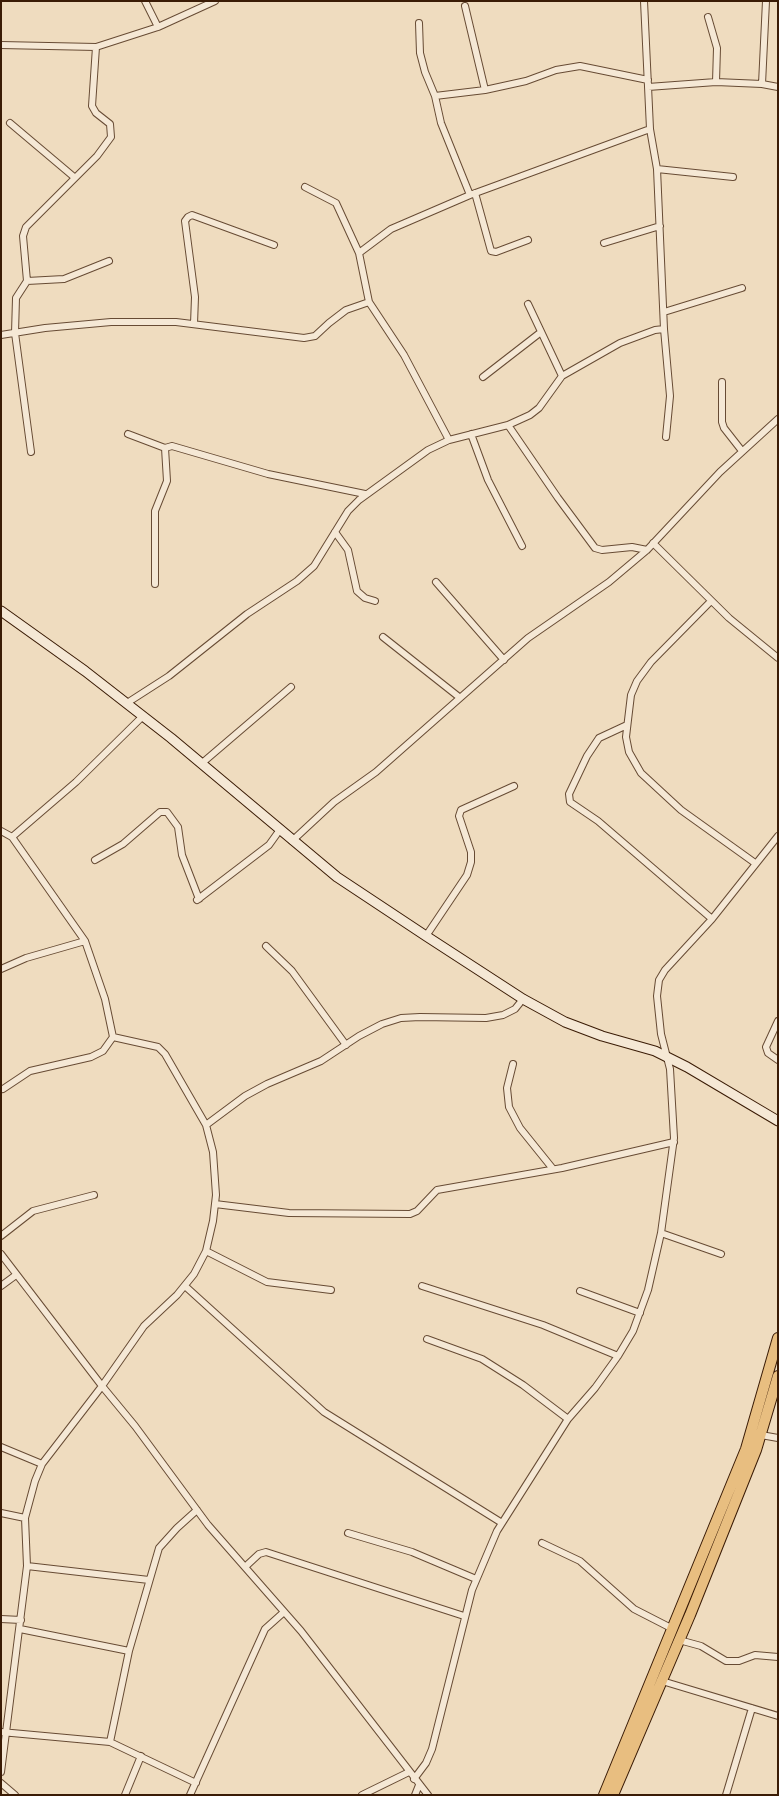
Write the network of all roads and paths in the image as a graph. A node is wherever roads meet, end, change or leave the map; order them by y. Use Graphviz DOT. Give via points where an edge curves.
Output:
graph roads {
  1 [pos="145,1"];
  2 [pos="215,1"];
  3 [pos="644,1"];
  4 [pos="766,1"];
  5 [pos="465,6"];
  6 [pos="708,17"];
  7 [pos="419,23"];
  8 [pos="158,27"];
  9 [pos="1,45"];
  10 [pos="96,47"];
  11 [pos="716,82"];
  12 [pos="648,84"];
  13 [pos="762,84"];
  14 [pos="778,87"];
  15 [pos="485,90"];
  16 [pos="435,96"];
  17 [pos="10,123"];
  18 [pos="650,129"];
  19 [pos="657,169"];
  20 [pos="74,177"];
  21 [pos="733,177"];
  22 [pos="306,187"];
  23 [pos="472,194"];
  24 [pos="660,226"];
  25 [pos="528,240"];
  26 [pos="604,243"];
  27 [pos="274,245"];
  28 [pos="359,253"];
  29 [pos="109,261"];
  30 [pos="27,281"];
  31 [pos="742,288"];
  32 [pos="369,302"];
  33 [pos="528,304"];
  34 [pos="664,312"];
  35 [pos="194,324"];
  36 [pos="664,329"];
  37 [pos="542,332"];
  38 [pos="15,333"];
  39 [pos="1,336"];
  40 [pos="483,376"];
  41 [pos="562,376"];
  42 [pos="722,382"];
  43 [pos="778,419"];
  44 [pos="508,425"];
  45 [pos="128,434"];
  46 [pos="471,434"];
  47 [pos="666,437"];
  48 [pos="449,440"];
  49 [pos="165,448"];
  50 [pos="742,451"];
  51 [pos="31,452"];
  52 [pos="365,494"];
  53 [pos="335,532"];
  54 [pos="653,543"];
  55 [pos="522,546"];
  56 [pos="647,550"];
  57 [pos="436,582"];
  58 [pos="155,584"];
  59 [pos="375,601"];
  60 [pos="711,601"];
  61 [pos="1,611"];
  62 [pos="383,637"];
  63 [pos="778,658"];
  64 [pos="504,660"];
  65 [pos="290,687"];
  66 [pos="459,697"];
  67 [pos="127,704"];
  68 [pos="143,716"];
  69 [pos="627,725"];
  70 [pos="201,764"];
  71 [pos="514,786"];
  72 [pos="1,831"];
  73 [pos="279,831"];
  74 [pos="12,837"];
  75 [pos="777,839"];
  76 [pos="292,841"];
  77 [pos="95,860"];
  78 [pos="755,862"];
  79 [pos="712,919"];
  80 [pos="426,936"];
  81 [pos="84,941"];
  82 [pos="266,946"];
  83 [pos="1,969"];
  84 [pos="523,999"];
  85 [pos="778,1022"];
  86 [pos="113,1036"];
  87 [pos="346,1045"];
  88 [pos="665,1056"];
  89 [pos="778,1060"];
  90 [pos="514,1064"];
  91 [pos="3,1089"];
  92 [pos="778,1121"];
  93 [pos="206,1126"];
  94 [pos="674,1142"];
  95 [pos="553,1169"];
  96 [pos="94,1195"];
  97 [pos="215,1204"];
  98 [pos="661,1233"];
  99 [pos="1,1236"];
  100 [pos="206,1251"];
  101 [pos="1,1254"];
  102 [pos="721,1254"];
  103 [pos="16,1275"];
  104 [pos="1,1286"];
  105 [pos="185,1286"];
  106 [pos="422,1286"];
  107 [pos="331,1290"];
  108 [pos="580,1291"];
  109 [pos="640,1313"];
  110 [pos="778,1338"];
  111 [pos="427,1339"];
  112 [pos="618,1356"];
  113 [pos="778,1376"];
  114 [pos="102,1386"];
  115 [pos="568,1419"];
  116 [pos="761,1435"];
  117 [pos="778,1438"];
  118 [pos="1,1447"];
  119 [pos="42,1464"];
  120 [pos="197,1510"];
  121 [pos="1,1513"];
  122 [pos="25,1518"];
  123 [pos="502,1523"];
  124 [pos="348,1533"];
  125 [pos="542,1543"];
  126 [pos="27,1566"];
  127 [pos="245,1567"];
  128 [pos="476,1579"];
  129 [pos="149,1580"];
  130 [pos="284,1612"];
  131 [pos="464,1616"];
  132 [pos="1,1619"];
  133 [pos="21,1620"];
  134 [pos="20,1629"];
  135 [pos="673,1629"];
  136 [pos="679,1640"];
  137 [pos="129,1650"];
  138 [pos="778,1657"];
  139 [pos="662,1681"];
  140 [pos="752,1708"];
  141 [pos="778,1716"];
  142 [pos="4,1733"];
  143 [pos="632,1737"];
  144 [pos="110,1742"];
  145 [pos="141,1756"];
  146 [pos="1,1772"];
  147 [pos="409,1772"];
  148 [pos="417,1782"];
  149 [pos="1,1783"];
  150 [pos="196,1784"];
  151 [pos="15,1795"];
  152 [pos="125,1795"];
  153 [pos="190,1795"];
  154 [pos="362,1795"];
  155 [pos="415,1795"];
  156 [pos="428,1795"];
  157 [pos="604,1795"];
  158 [pos="612,1795"];
  159 [pos="726,1795"];
  1 -- 8 [label="street"];
  2 -- 8 [label="street"];
  3 -- 12 [label="street"];
  4 -- 13 [label="street"];
  5 -- 15 [label="street"];
  6 -- 11 [label="street" via="717,48"];
  7 -- 16 [label="street" via="420,53"];
  8 -- 10 [label="street"];
  9 -- 10 [label="street"];
  10 -- 20 [label="street" via="92,106 110,124 112,137"];
  11 -- 12 [label="street"];
  11 -- 13 [label="street"];
  12 -- 15 [label="street" via="580,66"];
  12 -- 18 [label="street"];
  13 -- 14 [label="street"];
  15 -- 16 [label="street"];
  16 -- 23 [label="street" via="442,123"];
  17 -- 20 [label="street"];
  18 -- 19 [label="street"];
  18 -- 23 [label="street"];
  19 -- 21 [label="street"];
  19 -- 24 [label="street"];
  20 -- 30 [label="street" via="26,227 23,236"];
  22 -- 28 [label="street" via="336,203"];
  23 -- 25 [label="street" via="491,251"];
  23 -- 28 [label="street" via="391,229"];
  24 -- 26 [label="street"];
  24 -- 34 [label="street"];
  27 -- 35 [label="street" via="188,217 185,221 195,297"];
  28 -- 32 [label="street"];
  29 -- 30 [label="street" via="64,279"];
  30 -- 38 [label="street" via="16,298"];
  31 -- 34 [label="street"];
  32 -- 35 [label="street" via="346,310 315,336 304,338"];
  32 -- 48 [label="street" via="404,355"];
  33 -- 37 [label="street"];
  34 -- 36 [label="street"];
  35 -- 38 [label="street" via="111,322"];
  36 -- 41 [label="street" via="620,343"];
  36 -- 47 [label="street" via="670,396"];
  37 -- 40 [label="street"];
  37 -- 41 [label="street"];
  38 -- 39 [label="street"];
  38 -- 51 [label="street"];
  41 -- 44 [label="street" via="539,408"];
  42 -- 50 [label="street" via="722,422"];
  43 -- 50 [label="street"];
  44 -- 46 [label="street"];
  44 -- 56 [label="street" via="596,548"];
  45 -- 49 [label="street"];
  46 -- 48 [label="street"];
  46 -- 55 [label="street" via="488,480"];
  48 -- 52 [label="street" via="428,450"];
  49 -- 52 [label="street" via="172,446 268,474"];
  49 -- 58 [label="street" via="166,481 155,511"];
  50 -- 54 [label="street"];
  52 -- 53 [label="street" via="348,511"];
  53 -- 59 [label="street" via="348,550 357,591"];
  53 -- 67 [label="street" via="314,566 297,581 247,614 169,676"];
  54 -- 56 [label="street"];
  54 -- 60 [label="street"];
  56 -- 64 [label="street" via="609,582 528,638"];
  57 -- 64 [label="street"];
  60 -- 63 [label="street"];
  60 -- 69 [label="street" via="645,669 631,695"];
  61 -- 67 [label="street"];
  62 -- 66 [label="street"];
  64 -- 66 [label="street"];
  65 -- 70 [label="street"];
  66 -- 76 [label="street" via="376,772 334,802"];
  67 -- 68 [label="street"];
  68 -- 70 [label="street"];
  68 -- 74 [label="street" via="76,782"];
  69 -- 78 [label="street" via="629,752 641,773 682,810"];
  69 -- 79 [label="street" via="600,738 587,756 569,794 570,802 598,821"];
  70 -- 73 [label="street"];
  71 -- 80 [label="street" via="461,810 459,816 471,852 471,862 467,875"];
  72 -- 74 [label="street"];
  73 -- 76 [label="street"];
  73 -- 77 [label="street" via="268,845 198,900 182,855 178,827 167,812 160,812 123,844"];
  74 -- 81 [label="street"];
  75 -- 78 [label="street"];
  76 -- 80 [label="street" via="336,877"];
  78 -- 79 [label="street"];
  79 -- 88 [label="street" via="659,980 657,996"];
  80 -- 84 [label="street"];
  81 -- 83 [label="street"];
  81 -- 86 [label="street" via="105,999"];
  82 -- 87 [label="street" via="292,972"];
  84 -- 87 [label="street" via="509,1012 486,1018 401,1018 382,1024"];
  84 -- 88 [label="street" via="565,1022"];
  85 -- 89 [label="street" via="766,1047 768,1053"];
  86 -- 91 [label="street" via="102,1051 91,1057 30,1071"];
  86 -- 93 [label="street" via="148,1044 166,1054"];
  87 -- 93 [label="street" via="321,1062 275,1080 246,1096"];
  88 -- 92 [label="street"];
  88 -- 94 [label="street" via="670,1069"];
  90 -- 95 [label="street" via="507,1088 509,1107 520,1128"];
  93 -- 97 [label="street" via="213,1152"];
  94 -- 95 [label="street"];
  94 -- 98 [label="street"];
  95 -- 97 [label="street" via="437,1190 410,1214 289,1213"];
  96 -- 99 [label="street" via="33,1211"];
  97 -- 100 [label="street"];
  98 -- 102 [label="street"];
  98 -- 109 [label="street"];
  100 -- 105 [label="street"];
  100 -- 107 [label="street" via="267,1282"];
  101 -- 103 [label="street"];
  103 -- 104 [label="street"];
  103 -- 114 [label="street"];
  105 -- 114 [label="street" via="144,1326"];
  105 -- 123 [label="street" via="324,1412"];
  106 -- 112 [label="street" via="543,1325"];
  108 -- 109 [label="street"];
  109 -- 112 [label="street"];
  110 -- 135 [label="main road" via="746,1449"];
  111 -- 115 [label="street" via="482,1359"];
  112 -- 115 [label="street"];
  113 -- 116 [label="main road"];
  114 -- 119 [label="street"];
  114 -- 120 [label="street"];
  115 -- 123 [label="street"];
  116 -- 117 [label="street"];
  116 -- 136 [label="main road"];
  118 -- 119 [label="street"];
  119 -- 122 [label="street"];
  120 -- 127 [label="street"];
  120 -- 129 [label="street" via="159,1548"];
  121 -- 122 [label="street"];
  122 -- 126 [label="street"];
  123 -- 128 [label="street"];
  124 -- 128 [label="street" via="412,1552"];
  125 -- 135 [label="street" via="580,1561 634,1609"];
  126 -- 129 [label="street"];
  126 -- 133 [label="street"];
  127 -- 130 [label="street"];
  127 -- 131 [label="street" via="266,1552"];
  128 -- 131 [label="street"];
  129 -- 137 [label="street"];
  130 -- 147 [label="street"];
  130 -- 150 [label="street" via="265,1628"];
  131 -- 148 [label="street" via="435,1741"];
  132 -- 133 [label="street"];
  133 -- 134 [label="street"];
  134 -- 137 [label="street"];
  134 -- 142 [label="street"];
  135 -- 143 [label="main road"];
  136 -- 138 [label="street" via="701,1646 726,1661 739,1661 755,1655"];
  136 -- 139 [label="main road"];
  137 -- 144 [label="street"];
  139 -- 140 [label="street"];
  139 -- 143 [label="main road"];
  140 -- 141 [label="street"];
  140 -- 159 [label="street"];
  142 -- 144 [label="street"];
  142 -- 146 [label="street"];
  143 -- 157 [label="main road"];
  143 -- 158 [label="main road"];
  144 -- 145 [label="street"];
  145 -- 150 [label="street"];
  145 -- 152 [label="street"];
  147 -- 148 [label="street"];
  147 -- 154 [label="street"];
  148 -- 155 [label="street"];
  148 -- 156 [label="street"];
  149 -- 151 [label="street"];
  150 -- 153 [label="street"];
}
